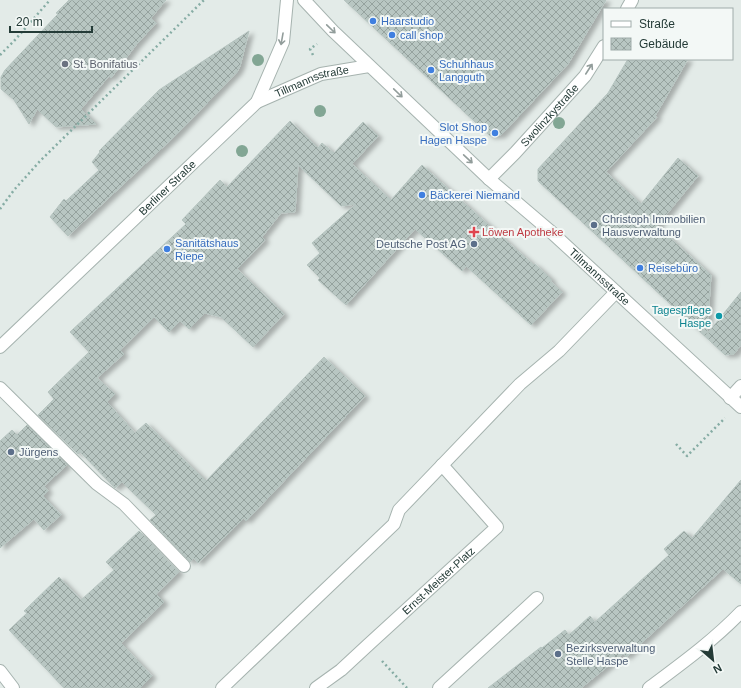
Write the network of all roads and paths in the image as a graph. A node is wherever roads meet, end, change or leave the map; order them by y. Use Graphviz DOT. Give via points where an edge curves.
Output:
graph roads {
  1 [pos="50,0"];
  2 [pos="287,0"];
  3 [pos="304,0"];
  4 [pos="201,1"];
  5 [pos="333,31"];
  6 [pos="603,48"];
  7 [pos="0,55"];
  8 [pos="369,66"];
  9 [pos="321,74"];
  10 [pos="257,102"];
  11 [pos="489,179"];
  12 [pos="0,209"];
  13 [pos="616,292"];
  14 [pos="0,347"];
  15 [pos="741,386"];
  16 [pos="0,388"];
  17 [pos="737,403"];
  18 [pos="676,444"];
  19 [pos="442,465"];
  20 [pos="184,566"];
  21 [pos="538,598"];
  22 [pos="741,612"];
  23 [pos="384,663"];
  24 [pos="0,671"];
  25 [pos="13,688"];
  26 [pos="222,688"];
  27 [pos="316,688"];
  28 [pos="407,688"];
  29 [pos="439,688"];
  30 [pos="649,688"];
  1 -- 7 [label="path"];
  2 -- 10 [label="street, Berliner Straße, one-way" via="283,42"];
  3 -- 5 [label="street, Tillmannsstraße, one-way"];
  4 -- 12 [label="path" via="41,160"];
  5 -- 8 [label="street, Tillmannsstraße"];
  5 -- 9 [label="path" via="310,49"];
  11 -- 6 [label="street, Swolinzkystraße, one-way" via="585,76"];
  8 -- 9 [label="street, Tillmannsstraße"];
  8 -- 11 [label="street, Tillmannsstraße, one-way"];
  9 -- 10 [label="street, Tillmannsstraße"];
  10 -- 14 [label="street, Berliner Straße"];
  11 -- 13 [label="street, Tillmannsstraße"];
  13 -- 17 [label="street, Tillmannsstraße"];
  13 -- 19 [label="street" via="559,351 520,384"];
  15 -- 17 [label="street"];
  16 -- 20 [label="street" via="97,484 124,504"];
  17 -- 18 [label="path" via="687,456"];
  19 -- 26 [label="street" via="399,510 394,524"];
  19 -- 27 [label="street, Ernst-Meister-Platz" via="497,527 341,670"];
  21 -- 29 [label="street"];
  22 -- 30 [label="street" via="696,654"];
  23 -- 28 [label="path"];
  24 -- 25 [label="street"];
}
